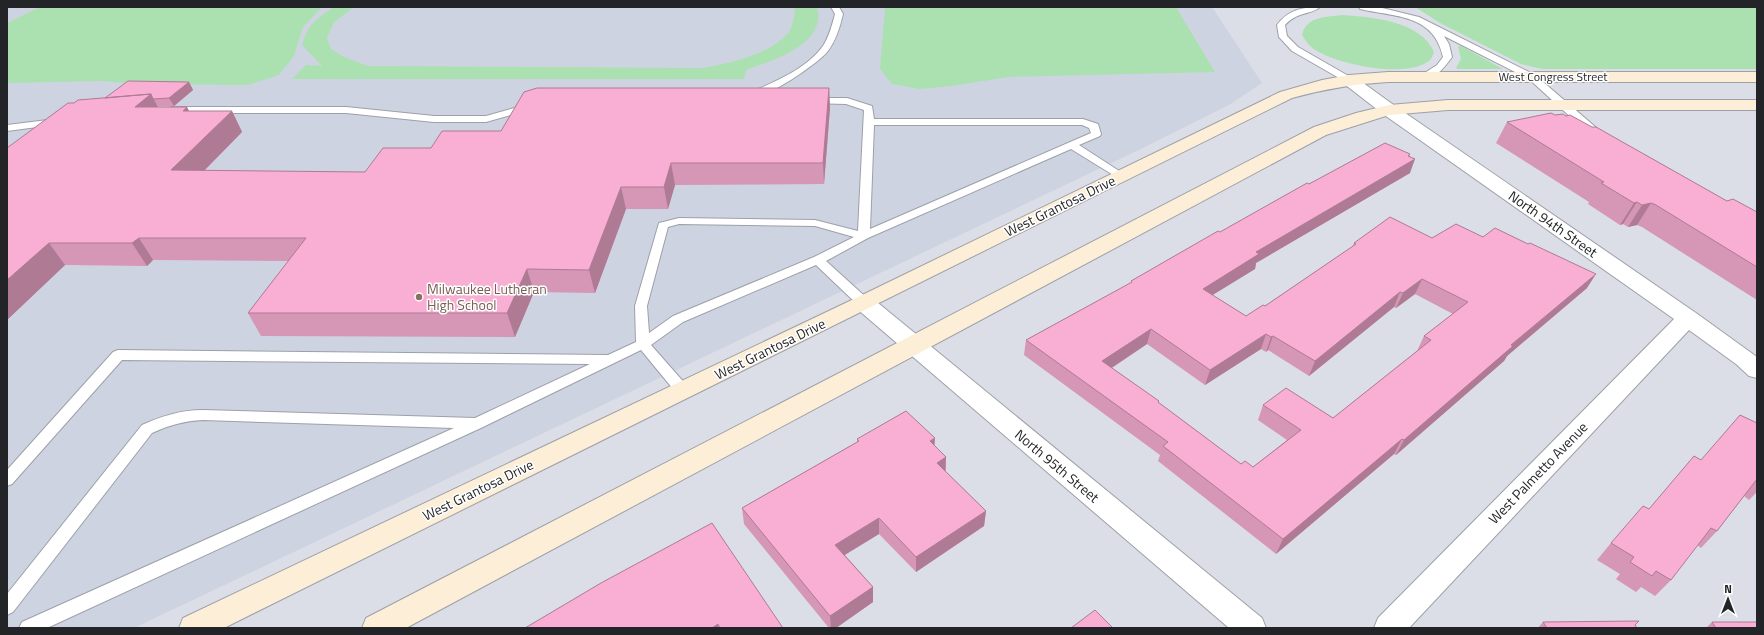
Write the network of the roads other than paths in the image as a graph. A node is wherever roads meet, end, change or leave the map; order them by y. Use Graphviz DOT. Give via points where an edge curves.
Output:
graph roads {
  1 [pos="835,7"];
  2 [pos="1316,7"];
  3 [pos="1363,7"];
  4 [pos="1433,27"];
  5 [pos="1426,76"];
  6 [pos="1532,77"];
  7 [pos="1757,77"];
  8 [pos="1349,80"];
  9 [pos="764,101"];
  10 [pos="803,101"];
  11 [pos="539,104"];
  12 [pos="1757,105"];
  13 [pos="1564,106"];
  14 [pos="1389,110"];
  15 [pos="162,111"];
  16 [pos="63,121"];
  17 [pos="869,122"];
  18 [pos="7,128"];
  19 [pos="1605,138"];
  20 [pos="1072,145"];
  21 [pos="1122,176"];
  22 [pos="864,236"];
  23 [pos="818,260"];
  24 [pos="864,303"];
  25 [pos="1688,318"];
  26 [pos="643,344"];
  27 [pos="914,346"];
  28 [pos="609,359"];
  29 [pos="1757,370"];
  30 [pos="682,391"];
  31 [pos="478,423"];
  32 [pos="7,480"];
  33 [pos="7,607"];
  34 [pos="28,628"];
  35 [pos="194,628"];
  36 [pos="377,628"];
  37 [pos="1251,628"];
  38 [pos="1389,628"];
  1 -- 9 [label="lane" via="839,14 825,49 804,67 741,101"];
  2 -- 8 [label="lane" via="1303,9 1288,16 1281,26 1283,37 1295,49"];
  3 -- 4 [label="lane" via="1398,13"];
  4 -- 5 [label="lane" via="1448,47 1448,57 1440,67"];
  4 -- 6 [label="lane"];
  5 -- 6 [label="street, West Congress Street"];
  5 -- 8 [label="street, West Congress Street"];
  6 -- 7 [label="street, West Congress Street"];
  6 -- 13 [label="lane"];
  8 -- 14 [label="street, North 94th Street"];
  8 -- 21 [label="street, West Grantosa Drive" via="1286,95"];
  10 -- 17 [label="lane" via="847,102 869,108"];
  11 -- 15 [label="lane" via="486,119 434,119 346,110"];
  12 -- 13 [label="street"];
  13 -- 14 [label="street" via="1448,106"];
  13 -- 19 [label="lane"];
  14 -- 25 [label="street, North 94th Street"];
  14 -- 27 [label="street" via="1320,130"];
  16 -- 18 [label="lane"];
  17 -- 20 [label="lane" via="1083,122 1094,126 1096,134"];
  17 -- 22 [label="lane"];
  20 -- 21 [label="lane"];
  20 -- 22 [label="lane"];
  21 -- 24 [label="street, West Grantosa Drive"];
  22 -- 23 [label="lane"];
  22 -- 26 [label="lane" via="815,223 679,221 663,225 641,306"];
  23 -- 24 [label="lane"];
  23 -- 26 [label="lane" via="678,319"];
  24 -- 27 [label="street, North 95th Street"];
  24 -- 30 [label="street, West Grantosa Drive"];
  25 -- 29 [label="street, North 94th Street"];
  25 -- 38 [label="street, West Palmetto Avenue"];
  26 -- 28 [label="lane"];
  26 -- 30 [label="lane"];
  27 -- 36 [label="street"];
  27 -- 37 [label="street, North 95th Street"];
  28 -- 31 [label="lane"];
  28 -- 32 [label="lane" via="118,355"];
  30 -- 35 [label="street, West Grantosa Drive"];
  31 -- 33 [label="lane" via="203,415 185,415 166,420 147,429"];
  31 -- 34 [label="lane"];
}
